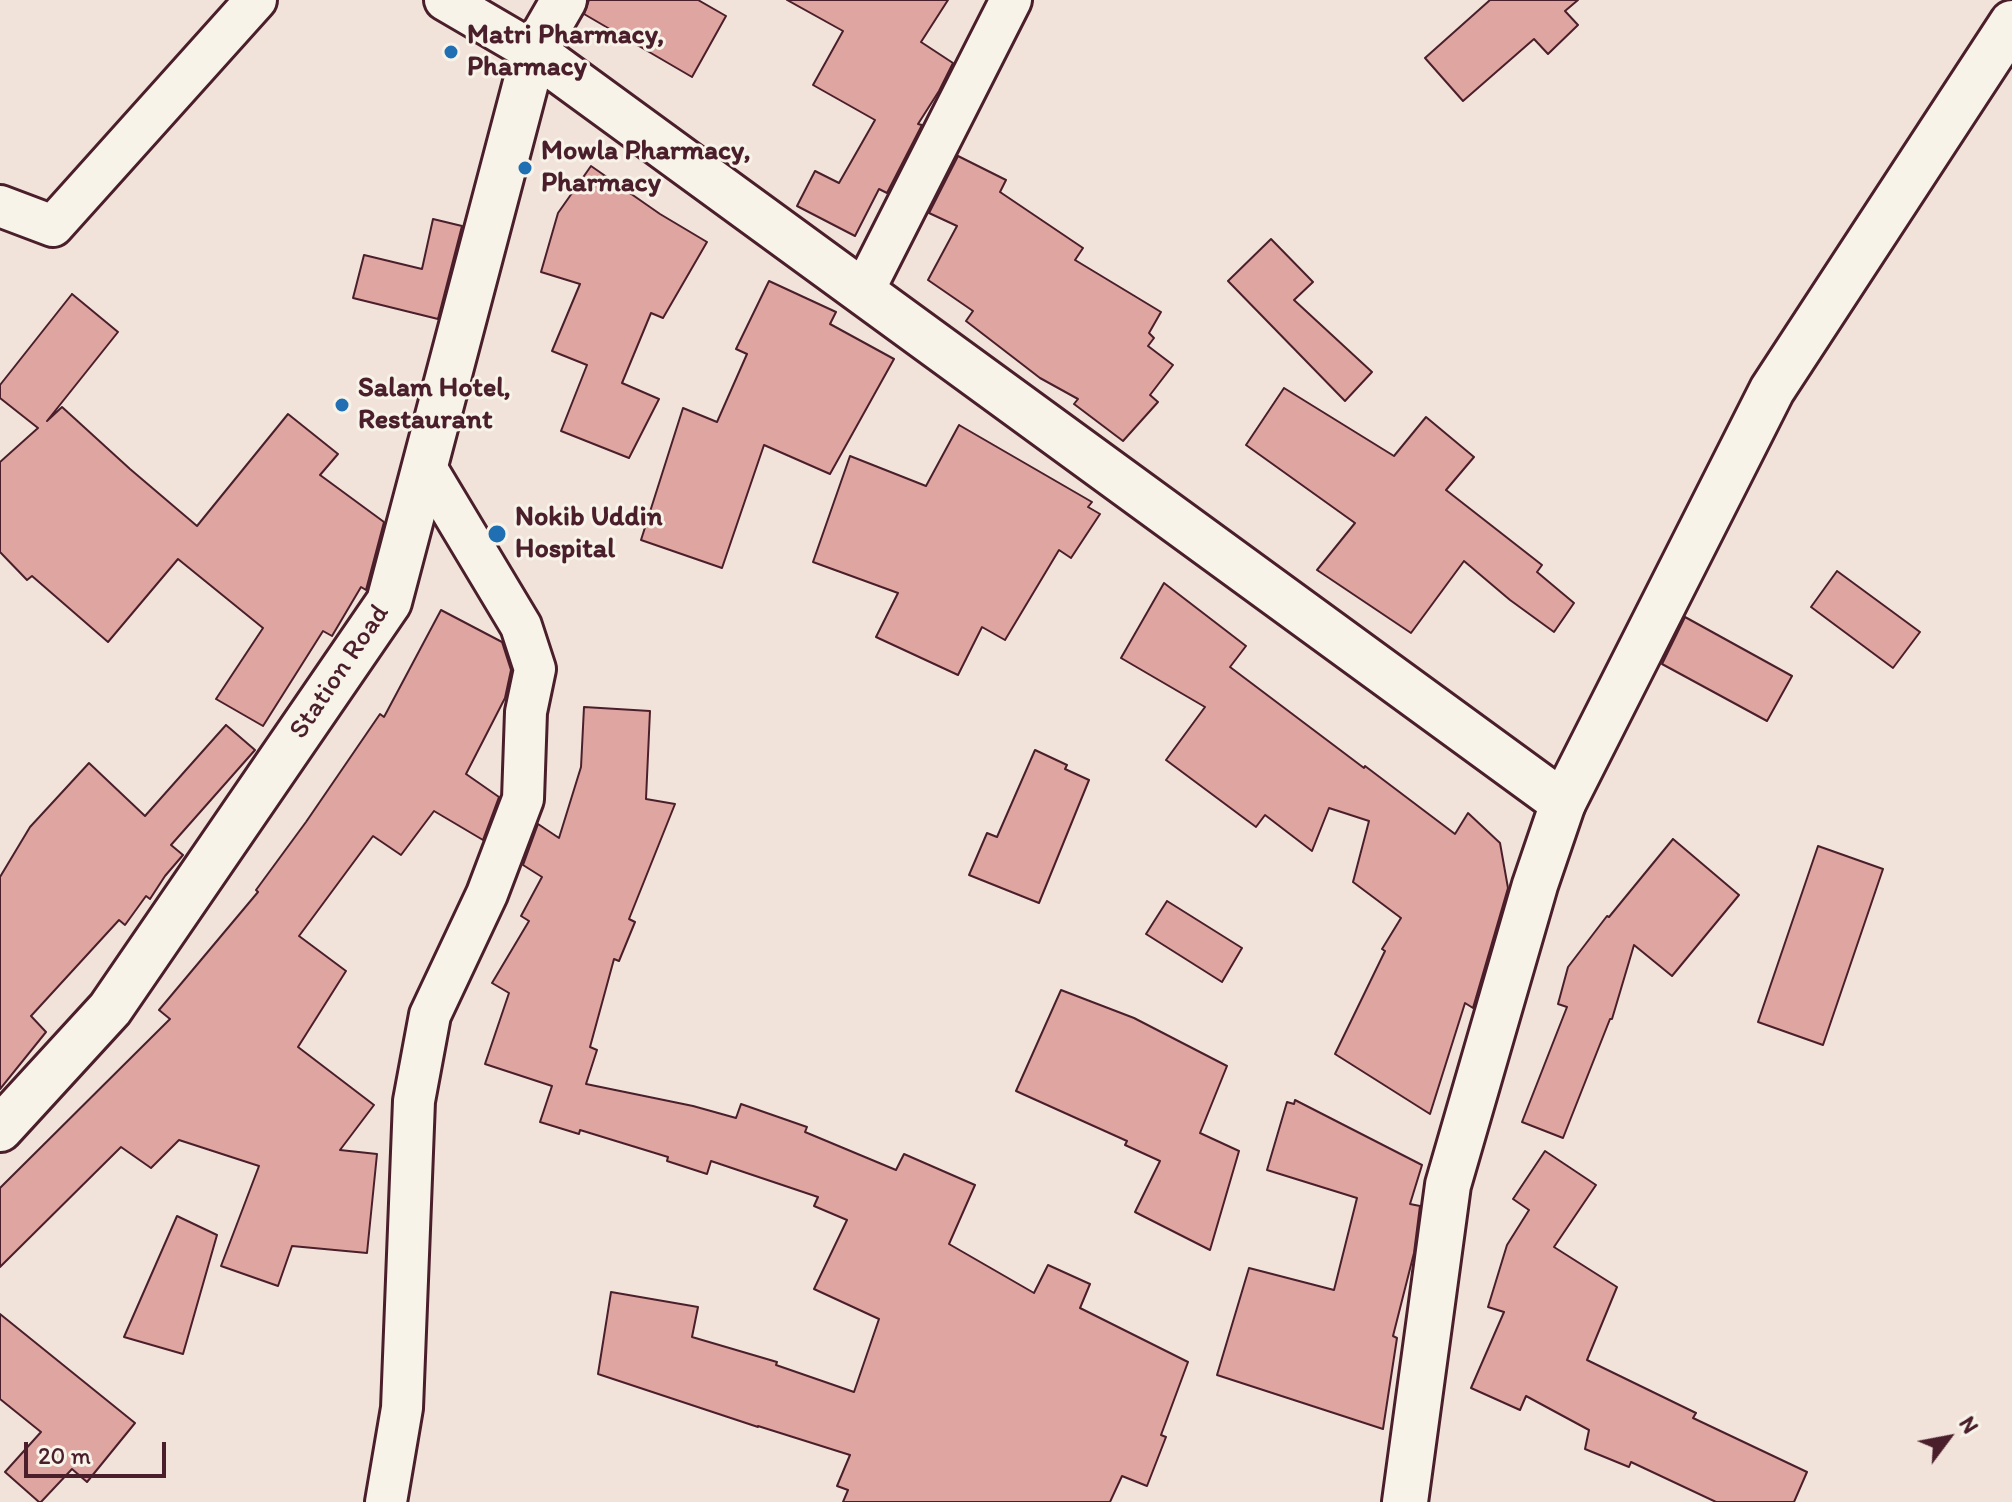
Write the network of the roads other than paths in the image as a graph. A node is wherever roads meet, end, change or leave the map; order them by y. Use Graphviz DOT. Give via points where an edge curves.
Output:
graph roads {
  1 [pos="256,0"];
  2 [pos="445,0"];
  3 [pos="564,0"];
  4 [pos="1011,0"];
  5 [pos="2012,23"];
  6 [pos="534,52"];
  7 [pos="0,206"];
  8 [pos="863,292"];
  9 [pos="425,466"];
  10 [pos="1563,803"];
  11 [pos="0,1129"];
  12 [pos="386,1502"];
  13 [pos="1405,1502"];
  1 -- 7 [label="street" via="53,226"];
  2 -- 6 [label="street"];
  3 -- 6 [label="main road, Station Road"];
  4 -- 8 [label="street"];
  5 -- 10 [label="main road" via="1772,390"];
  6 -- 8 [label="main road"];
  6 -- 9 [label="main road, Station Road"];
  8 -- 10 [label="main road"];
  9 -- 11 [label="main road, Station Road" via="389,602 110,1009"];
  9 -- 12 [label="street" via="521,626 535,669 526,712 523,799 487,894 430,1015 414,1101 402,1408"];
  10 -- 13 [label="main road" via="1448,1185"];
}
